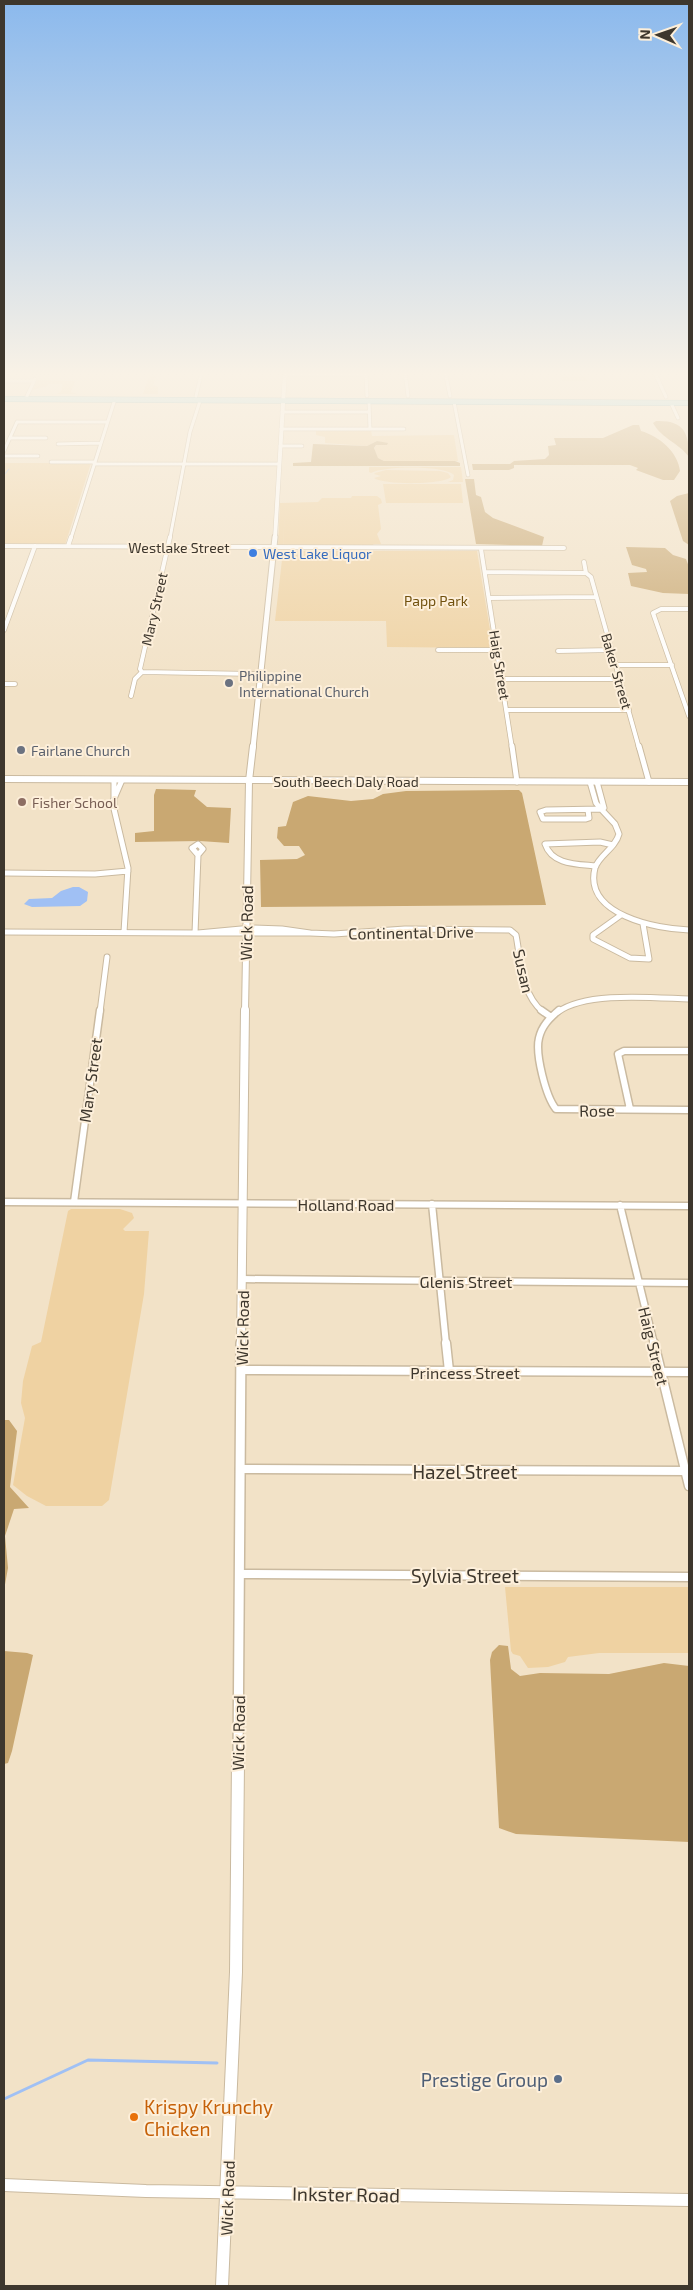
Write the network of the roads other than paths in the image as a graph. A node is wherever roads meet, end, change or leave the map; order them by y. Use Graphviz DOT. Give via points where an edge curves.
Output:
graph roads {
  1 [pos="89,478"];
  2 [pos="181,478"];
  3 [pos="278,478"];
  4 [pos="4,546"];
  5 [pos="35,546"];
  6 [pos="68,546"];
  7 [pos="169,547"];
  8 [pos="274,548"];
  9 [pos="564,548"];
  10 [pos="481,549"];
  11 [pos="584,562"];
  12 [pos="485,572"];
  13 [pos="586,573"];
  14 [pos="596,597"];
  15 [pos="489,598"];
  16 [pos="689,609"];
  17 [pos="4,630"];
  18 [pos="438,650"];
  19 [pos="498,650"];
  20 [pos="612,650"];
  21 [pos="558,651"];
  22 [pos="616,665"];
  23 [pos="672,665"];
  24 [pos="142,672"];
  25 [pos="260,674"];
  26 [pos="503,678"];
  27 [pos="620,679"];
  28 [pos="4,684"];
  29 [pos="15,684"];
  30 [pos="131,696"];
  31 [pos="508,710"];
  32 [pos="629,710"];
  33 [pos="689,716"];
  34 [pos="4,779"];
  35 [pos="114,780"];
  36 [pos="122,780"];
  37 [pos="249,781"];
  38 [pos="518,782"];
  39 [pos="590,782"];
  40 [pos="597,782"];
  41 [pos="649,782"];
  42 [pos="689,782"];
  43 [pos="113,801"];
  44 [pos="601,809"];
  45 [pos="588,810"];
  46 [pos="613,845"];
  47 [pos="198,855"];
  48 [pos="596,866"];
  49 [pos="128,871"];
  50 [pos="4,873"];
  51 [pos="621,915"];
  52 [pos="643,924"];
  53 [pos="689,930"];
  54 [pos="246,931"];
  55 [pos="4,932"];
  56 [pos="124,932"];
  57 [pos="512,932"];
  58 [pos="195,933"];
  59 [pos="107,957"];
  60 [pos="689,999"];
  61 [pos="551,1017"];
  62 [pos="689,1051"];
  63 [pos="630,1110"];
  64 [pos="689,1110"];
  65 [pos="4,1202"];
  66 [pos="74,1202"];
  67 [pos="242,1203"];
  68 [pos="432,1204"];
  69 [pos="620,1205"];
  70 [pos="689,1206"];
  71 [pos="242,1280"];
  72 [pos="440,1281"];
  73 [pos="639,1282"];
  74 [pos="689,1283"];
  75 [pos="241,1370"];
  76 [pos="449,1372"];
  77 [pos="661,1372"];
  78 [pos="689,1372"];
  79 [pos="240,1470"];
  80 [pos="687,1471"];
  81 [pos="689,1486"];
  82 [pos="240,1574"];
  83 [pos="689,1577"];
  84 [pos="4,2185"];
  85 [pos="228,2192"];
  86 [pos="689,2200"];
  87 [pos="222,2286"];
  1 -- 6 [label="street"];
  2 -- 7 [label="street, Mary Street"];
  3 -- 8 [label="street, Wick Road"];
  4 -- 5 [label="street, Westlake Street"];
  5 -- 6 [label="street, Westlake Street"];
  5 -- 17 [label="street"];
  6 -- 7 [label="street, Westlake Street"];
  7 -- 8 [label="street, Westlake Street"];
  7 -- 24 [label="street, Mary Street" via="140,668"];
  8 -- 10 [label="street, Westlake Street"];
  8 -- 25 [label="street, Wick Road"];
  9 -- 10 [label="street, Westlake Street"];
  10 -- 12 [label="street, Haig Street"];
  11 -- 13 [label="street, Baker Street"];
  12 -- 13 [label="street"];
  12 -- 15 [label="street, Haig Street"];
  13 -- 14 [label="street, Baker Street" via="591,577"];
  14 -- 15 [label="street"];
  14 -- 20 [label="street, Baker Street"];
  15 -- 19 [label="street, Haig Street"];
  16 -- 23 [label="street" via="656,610 653,614"];
  18 -- 19 [label="street"];
  19 -- 26 [label="street, Haig Street"];
  20 -- 21 [label="street"];
  20 -- 22 [label="street, Baker Street"];
  22 -- 23 [label="street"];
  22 -- 27 [label="street, Baker Street"];
  23 -- 33 [label="street"];
  24 -- 25 [label="street"];
  24 -- 30 [label="street, Mary Street" via="137,674"];
  25 -- 37 [label="street, Wick Road"];
  26 -- 27 [label="street"];
  26 -- 31 [label="street, Haig Street"];
  27 -- 32 [label="street, Baker Street"];
  28 -- 29 [label="street"];
  31 -- 32 [label="street"];
  31 -- 38 [label="street, Haig Street"];
  32 -- 41 [label="street, Baker Street"];
  34 -- 35 [label="street, South Beech Daly Road"];
  35 -- 36 [label="street, South Beech Daly Road"];
  35 -- 43 [label="street"];
  36 -- 37 [label="street, South Beech Daly Road"];
  36 -- 43 [label="street"];
  37 -- 38 [label="street, South Beech Daly Road"];
  37 -- 54 [label="street, Wick Road"];
  38 -- 39 [label="street, South Beech Daly Road"];
  39 -- 40 [label="street, South Beech Daly Road"];
  39 -- 44 [label="street"];
  40 -- 41 [label="street, South Beech Daly Road"];
  40 -- 44 [label="street" via="604,804"];
  41 -- 42 [label="street, South Beech Daly Road"];
  43 -- 49 [label="street"];
  44 -- 45 [label="street"];
  44 -- 46 [label="street" via="619,830"];
  45 -- 45 [label="street" via="546,810 540,812 543,819 586,820 589,818"];
  46 -- 48 [label="street"];
  46 -- 48 [label="street" via="600,842 546,844 547,852 554,858"];
  47 -- 58 [label="street"];
  48 -- 51 [label="street" via="594,882 598,892"];
  49 -- 50 [label="street"];
  49 -- 56 [label="street"];
  51 -- 52 [label="street"];
  51 -- 52 [label="street" via="593,935 593,939 624,956 647,960"];
  52 -- 53 [label="street"];
  54 -- 57 [label="street, Continental Drive" via="292,929 310,933 355,933 405,929"];
  54 -- 58 [label="street, Continental Drive"];
  54 -- 67 [label="street, Wick Road"];
  55 -- 56 [label="street, Continental Drive"];
  56 -- 58 [label="street, Continental Drive"];
  57 -- 61 [label="street, Susan" via="516,935 530,998 539,1010"];
  59 -- 66 [label="street, Mary Street"];
  60 -- 61 [label="street" via="588,999 567,1006"];
  61 -- 63 [label="street, Rose" via="540,1036 541,1060 550,1102 556,1109"];
  62 -- 63 [label="street" via="624,1051 618,1054"];
  63 -- 64 [label="street, Rose"];
  65 -- 66 [label="street, Holland Road"];
  66 -- 67 [label="street, Holland Road"];
  67 -- 68 [label="street, Holland Road"];
  67 -- 71 [label="street, Wick Road"];
  68 -- 69 [label="street, Holland Road"];
  68 -- 72 [label="street"];
  69 -- 70 [label="street, Holland Road"];
  69 -- 73 [label="street, Haig Street"];
  71 -- 72 [label="street, Glenis Street"];
  71 -- 75 [label="street, Wick Road"];
  72 -- 73 [label="street, Glenis Street"];
  72 -- 76 [label="street"];
  73 -- 74 [label="street, Glenis Street"];
  73 -- 77 [label="street, Haig Street"];
  75 -- 76 [label="street, Princess Street"];
  75 -- 79 [label="street, Wick Road"];
  76 -- 77 [label="street, Princess Street"];
  77 -- 78 [label="street, Princess Street"];
  77 -- 80 [label="street, Haig Street"];
  79 -- 80 [label="street, Hazel Street"];
  79 -- 82 [label="street, Wick Road"];
  80 -- 81 [label="street, Haig Street"];
  82 -- 83 [label="street, Sylvia Street"];
  82 -- 85 [label="street, Wick Road" via="236,1972"];
  84 -- 85 [label="street, Inkster Road"];
  85 -- 86 [label="street, Inkster Road"];
  85 -- 87 [label="street, Wick Road"];
}
